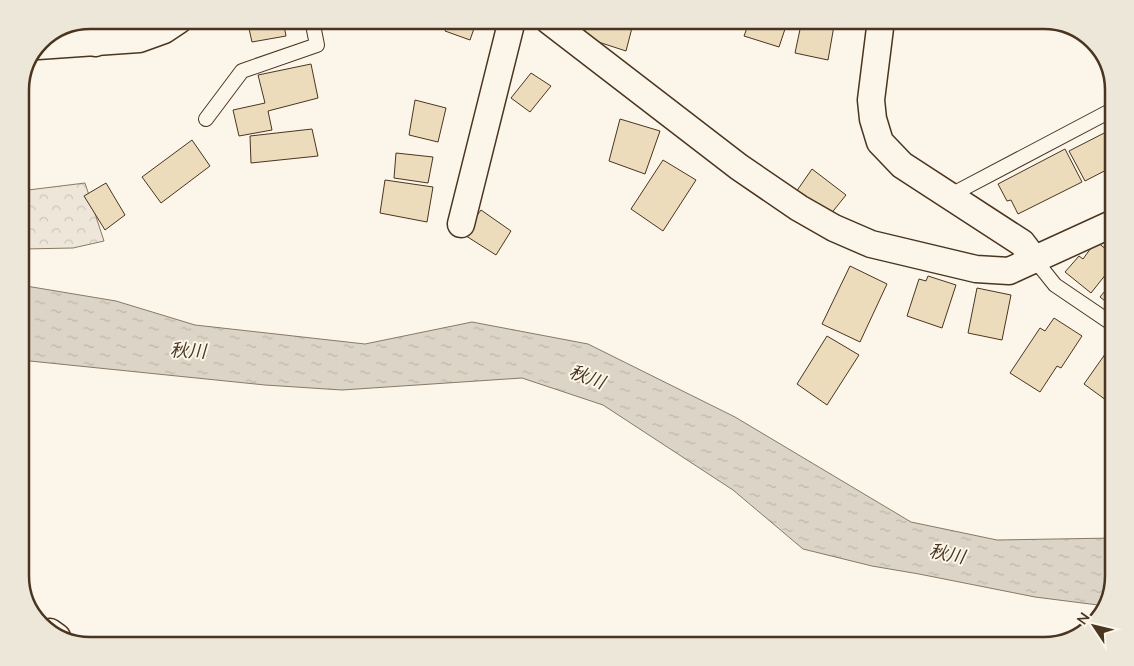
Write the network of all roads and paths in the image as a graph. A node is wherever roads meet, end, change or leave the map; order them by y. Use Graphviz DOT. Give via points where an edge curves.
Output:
graph roads {
  1 [pos="166,29"];
  2 [pos="314,29"];
  3 [pos="510,29"];
  4 [pos="560,29"];
  5 [pos="880,29"];
  6 [pos="94,31"];
  7 [pos="51,42"];
  8 [pos="1105,114"];
  9 [pos="206,119"];
  10 [pos="949,196"];
  11 [pos="461,224"];
  12 [pos="1105,227"];
  13 [pos="1036,260"];
  14 [pos="1105,319"];
  1 -- 6 [label="street" via="139,39"];
  2 -- 9 [label="lane" via="317,44 242,71"];
  3 -- 11 [label="street"];
  4 -- 13 [label="street" via="739,167 834,228 871,244 976,269 1009,271"];
  5 -- 10 [label="street" via="871,100 880,142 902,165"];
  6 -- 7 [label="street"];
  8 -- 10 [label="lane"];
  10 -- 13 [label="street" via="1022,243"];
  12 -- 13 [label="street"];
  13 -- 14 [label="lane" via="1054,285"];
}
